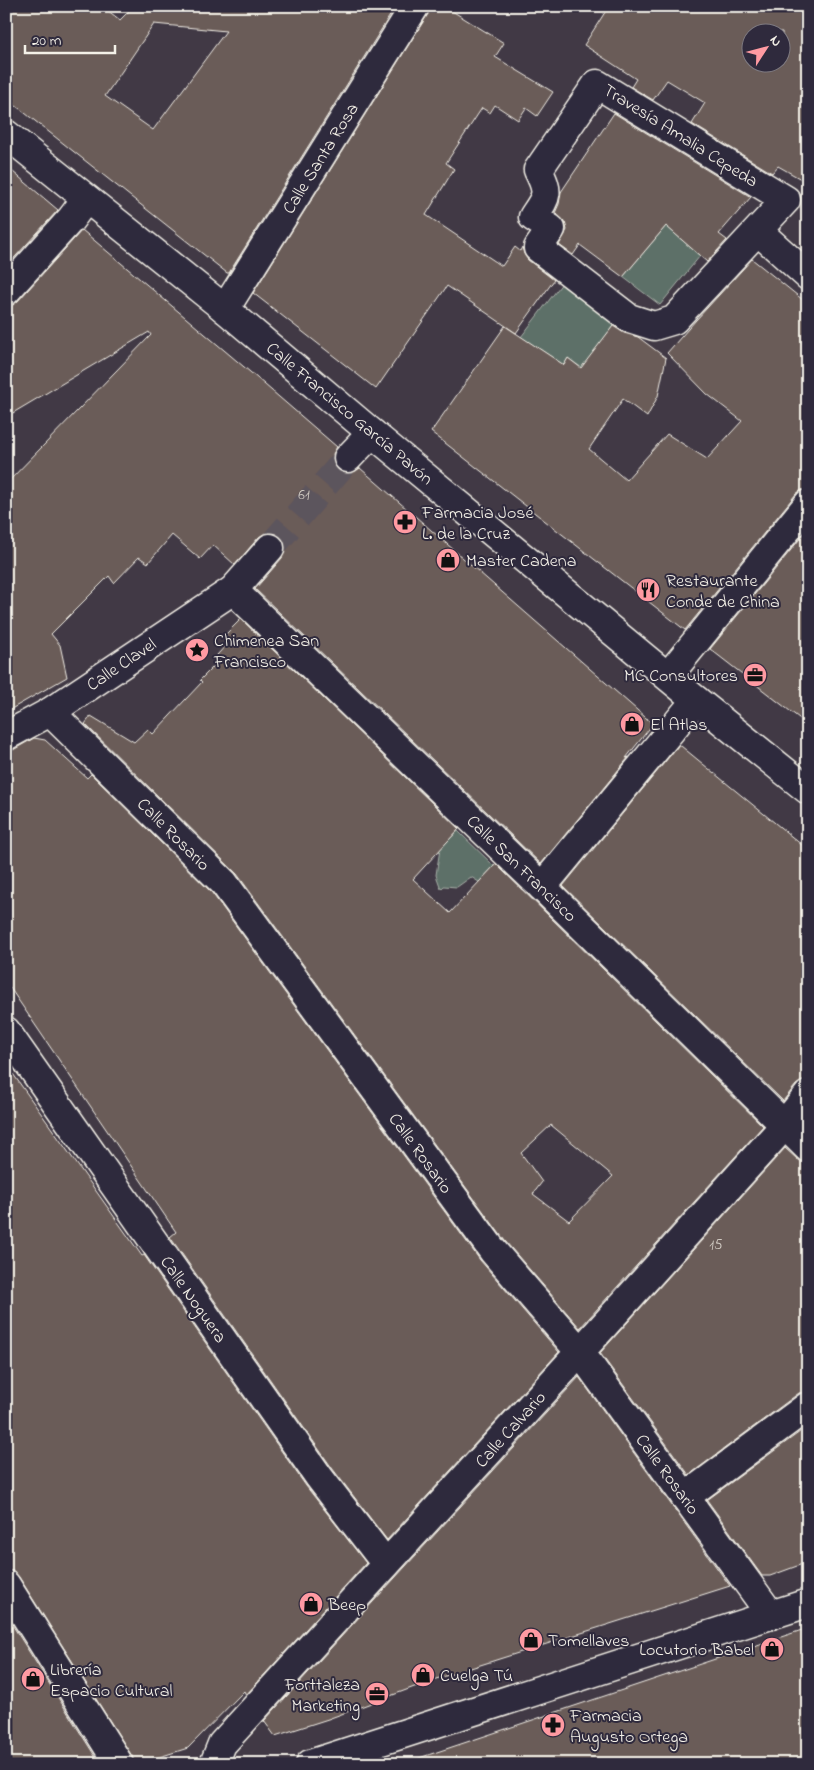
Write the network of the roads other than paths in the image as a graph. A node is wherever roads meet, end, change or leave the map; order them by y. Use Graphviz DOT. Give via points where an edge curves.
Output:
graph roads {
  1 [pos="414,6"];
  2 [pos="6,134"];
  3 [pos="86,199"];
  4 [pos="758,231"];
  5 [pos="808,276"];
  6 [pos="6,291"];
  7 [pos="225,309"];
  8 [pos="372,433"];
  9 [pos="348,458"];
  10 [pos="808,504"];
  11 [pos="270,548"];
  12 [pos="234,590"];
  13 [pos="668,676"];
  14 [pos="696,700"];
  15 [pos="50,712"];
  16 [pos="6,736"];
  17 [pos="808,790"];
  18 [pos="542,887"];
  19 [pos="6,1030"];
  20 [pos="808,1096"];
  21 [pos="783,1125"];
  22 [pos="808,1148"];
  23 [pos="580,1352"];
  24 [pos="808,1406"];
  25 [pos="685,1497"];
  26 [pos="386,1564"];
  27 [pos="6,1584"];
  28 [pos="808,1603"];
  29 [pos="771,1615"];
  30 [pos="119,1764"];
  31 [pos="214,1764"];
  32 [pos="310,1764"];
  1 -- 7 [label="street, Calle Santa Rosa"];
  2 -- 3 [label="street, Calle Francisco García Pavón"];
  3 -- 6 [label="street"];
  3 -- 7 [label="street, Calle Francisco García Pavón"];
  4 -- 4 [label="street, Travesía Amalia Cepeda" via="674,320 654,326 629,318 538,248 551,229 532,216 546,197 538,170 597,84 786,200"];
  4 -- 5 [label="street"];
  7 -- 8 [label="street, Calle Francisco García Pavón"];
  8 -- 9 [label="street"];
  8 -- 13 [label="street, Calle Francisco García Pavón"];
  10 -- 13 [label="street"];
  11 -- 12 [label="street, Calle Clavel"];
  12 -- 15 [label="street, Calle Clavel"];
  12 -- 18 [label="street, Calle San Francisco"];
  13 -- 14 [label="street, Calle Francisco García Pavón"];
  14 -- 17 [label="street, Calle Francisco García Pavón"];
  14 -- 18 [label="street"];
  15 -- 16 [label="street, Calle Clavel"];
  15 -- 23 [label="street, Calle Rosario" via="224,883 493,1251"];
  18 -- 21 [label="street, Calle San Francisco"];
  19 -- 26 [label="street, Calle Noguera" via="319,1477"];
  20 -- 21 [label="street, Calle Calvario"];
  21 -- 22 [label="street, Calle San Francisco"];
  21 -- 23 [label="street, Calle Calvario"];
  23 -- 25 [label="street, Calle Rosario"];
  23 -- 26 [label="street, Calle Calvario"];
  24 -- 25 [label="street"];
  25 -- 29 [label="street, Calle Rosario"];
  26 -- 31 [label="street, Calle Calvario" via="222,1744"];
  27 -- 30 [label="street"];
  28 -- 29 [label="street"];
  29 -- 32 [label="street"];
}
